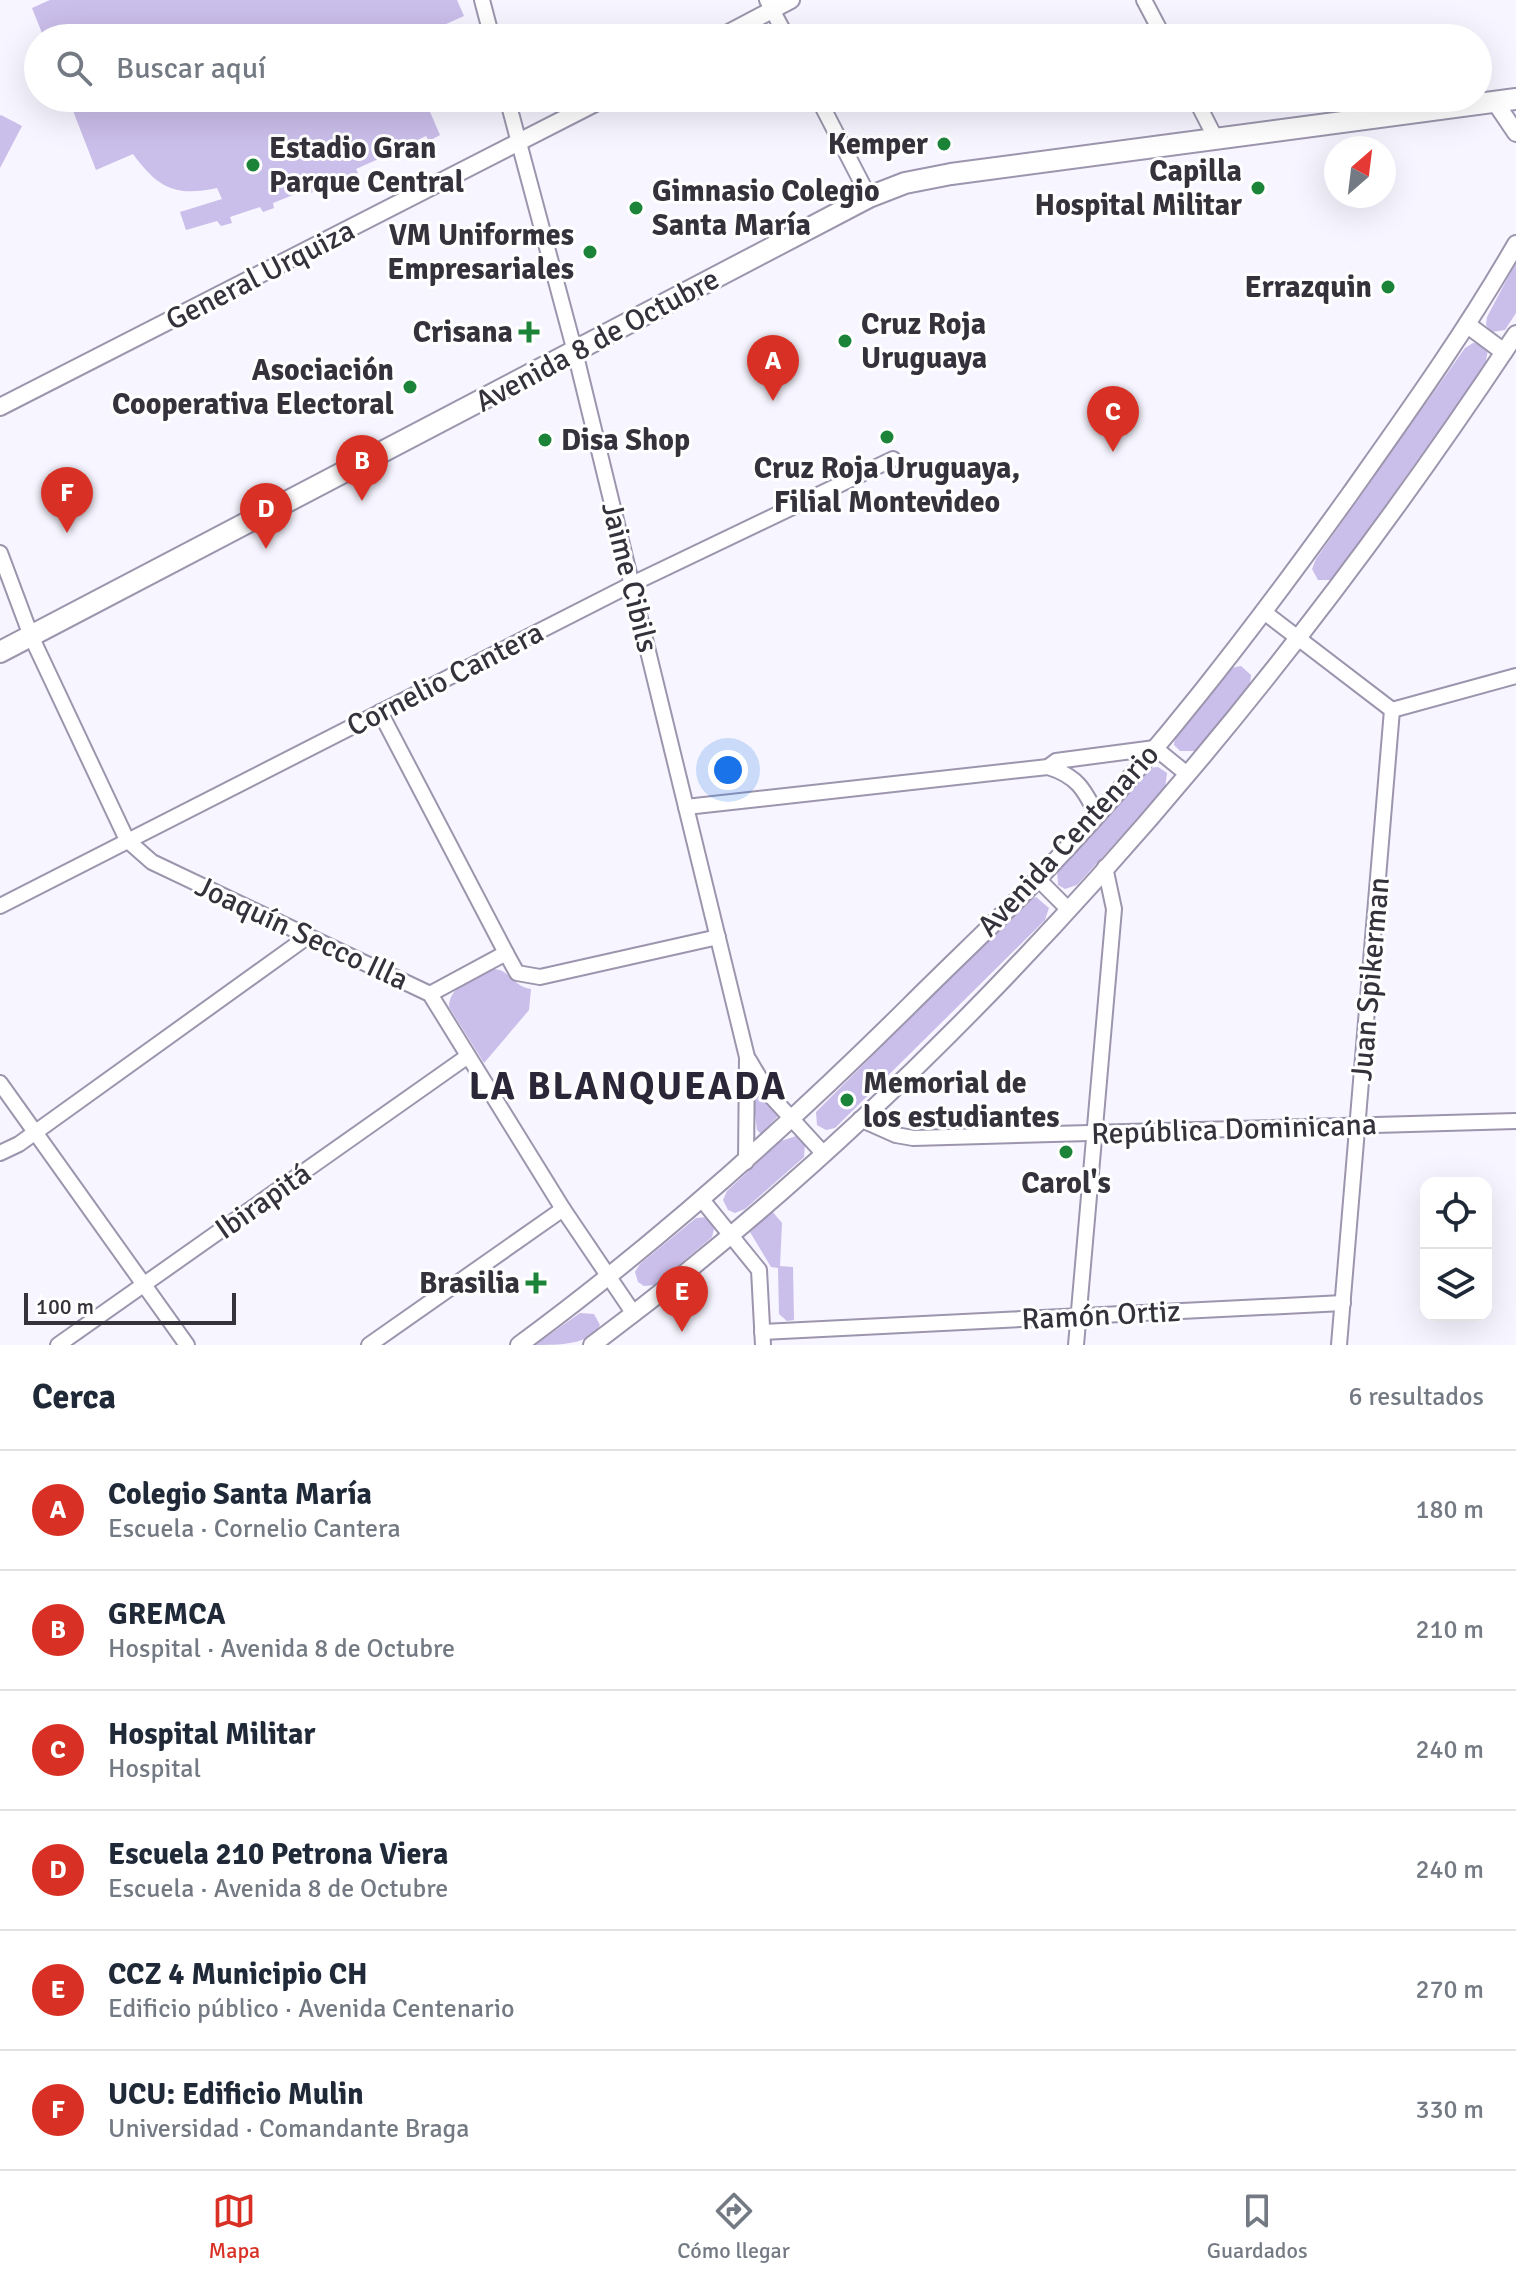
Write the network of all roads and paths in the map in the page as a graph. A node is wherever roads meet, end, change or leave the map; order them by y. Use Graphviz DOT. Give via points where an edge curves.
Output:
graph roads {
  1 [pos="482,0"];
  2 [pos="791,0"];
  3 [pos="1144,0"];
  4 [pos="770,5"];
  5 [pos="488,24"];
  6 [pos="741,24"];
  7 [pos="780,24"];
  8 [pos="1157,24"];
  9 [pos="1506,101"];
  10 [pos="511,112"];
  11 [pos="578,112"];
  12 [pos="825,112"];
  13 [pos="1202,112"];
  14 [pos="1427,112"];
  15 [pos="1516,133"];
  16 [pos="1217,141"];
  17 [pos="519,143"];
  18 [pos="869,197"];
  19 [pos="1516,244"];
  20 [pos="1469,326"];
  21 [pos="1516,334"];
  22 [pos="575,352"];
  23 [pos="1504,352"];
  24 [pos="0,407"];
  25 [pos="893,459"];
  26 [pos="0,553"];
  27 [pos="632,584"];
  28 [pos="1264,612"];
  29 [pos="31,636"];
  30 [pos="1299,639"];
  31 [pos="0,652"];
  32 [pos="1516,676"];
  33 [pos="1392,710"];
  34 [pos="380,712"];
  35 [pos="1155,748"];
  36 [pos="1048,767"];
  37 [pos="1187,774"];
  38 [pos="686,807"];
  39 [pos="1097,815"];
  40 [pos="127,840"];
  41 [pos="1105,867"];
  42 [pos="1038,879"];
  43 [pos="0,906"];
  44 [pos="1068,909"];
  45 [pos="307,937"];
  46 [pos="718,937"];
  47 [pos="506,953"];
  48 [pos="430,994"];
  49 [pos="468,1056"];
  50 [pos="747,1057"];
  51 [pos="0,1083"];
  52 [pos="860,1119"];
  53 [pos="794,1120"];
  54 [pos="1516,1121"];
  55 [pos="1358,1125"];
  56 [pos="34,1131"];
  57 [pos="1093,1132"];
  58 [pos="0,1153"];
  59 [pos="823,1153"];
  60 [pos="746,1162"];
  61 [pos="703,1201"];
  62 [pos="563,1209"];
  63 [pos="732,1234"];
  64 [pos="610,1279"];
  65 [pos="145,1284"];
  66 [pos="1343,1303"];
  67 [pos="634,1314"];
  68 [pos="1078,1316"];
  69 [pos="763,1338"];
  70 [pos="58,1345"];
  71 [pos="187,1345"];
  72 [pos="369,1345"];
  73 [pos="519,1345"];
  74 [pos="592,1345"];
  75 [pos="1076,1345"];
  76 [pos="1339,1345"];
  1 -- 5 [label="street"];
  2 -- 4 [label="street"];
  3 -- 8 [label="street"];
  4 -- 6 [label="street"];
  4 -- 7 [label="street"];
  9 -- 15 [label="street"];
  10 -- 17 [label="street, Jaime Cibils"];
  11 -- 17 [label="street, General Urquiza"];
  12 -- 18 [label="street"];
  13 -- 16 [label="street"];
  14 -- 16 [label="main road, Avenida 8 de Octubre"];
  16 -- 18 [label="main road, Avenida 8 de Octubre" via="951,174"];
  17 -- 22 [label="street, Jaime Cibils"];
  17 -- 24 [label="street, General Urquiza"];
  18 -- 22 [label="main road, Avenida 8 de Octubre"];
  19 -- 20 [label="street, Avenida Centenario"];
  20 -- 23 [label="street"];
  20 -- 28 [label="street, Avenida Centenario"];
  21 -- 23 [label="street, Avenida Centenario"];
  22 -- 27 [label="street, Jaime Cibils"];
  22 -- 29 [label="main road, Avenida 8 de Octubre"];
  23 -- 30 [label="street, Avenida Centenario"];
  25 -- 27 [label="street, Cornelio Cantera"];
  26 -- 29 [label="street, Joaquín Secco Illa"];
  27 -- 34 [label="street, Cornelio Cantera"];
  27 -- 38 [label="street, Jaime Cibils"];
  28 -- 30 [label="street"];
  28 -- 35 [label="street, Avenida Centenario"];
  29 -- 31 [label="main road, Avenida 8 de Octubre"];
  29 -- 40 [label="street, Joaquín Secco Illa"];
  30 -- 33 [label="street"];
  30 -- 37 [label="street, Avenida Centenario"];
  32 -- 33 [label="street"];
  33 -- 55 [label="street, Juan Spikerman"];
  34 -- 40 [label="street, Cornelio Cantera"];
  34 -- 47 [label="street"];
  35 -- 36 [label="street" via="1056,761"];
  35 -- 37 [label="street"];
  35 -- 39 [label="street, Avenida Centenario"];
  36 -- 38 [label="street"];
  36 -- 39 [label="street" via="1082,784"];
  37 -- 41 [label="street, Avenida Centenario"];
  38 -- 46 [label="street, Jaime Cibils"];
  39 -- 42 [label="street, Avenida Centenario"];
  40 -- 43 [label="street, Cornelio Cantera"];
  40 -- 45 [label="street, Joaquín Secco Illa" via="152,862"];
  41 -- 44 [label="street, Avenida Centenario"];
  41 -- 57 [label="street" via="1114,909"];
  42 -- 44 [label="street"];
  42 -- 53 [label="street, Avenida Centenario"];
  44 -- 52 [label="street, Avenida Centenario"];
  45 -- 48 [label="street, Joaquín Secco Illa"];
  45 -- 56 [label="street"];
  46 -- 47 [label="street" via="540,977 517,973"];
  46 -- 50 [label="street, Jaime Cibils"];
  47 -- 48 [label="street"];
  48 -- 49 [label="street, Joaquín Secco Illa"];
  49 -- 62 [label="street, Joaquín Secco Illa"];
  49 -- 65 [label="street, Ibirapitá"];
  50 -- 53 [label="street, Jaime Cibils" via="769,1094"];
  50 -- 60 [label="street, Jaime Cibils"];
  51 -- 56 [label="street"];
  52 -- 57 [label="street, República Dominicana" via="913,1138"];
  52 -- 59 [label="street, Avenida Centenario"];
  53 -- 59 [label="street, Jaime Cibils"];
  53 -- 60 [label="street, Avenida Centenario"];
  54 -- 55 [label="street, República Dominicana"];
  55 -- 57 [label="street, República Dominicana"];
  55 -- 66 [label="street, Juan Spikerman"];
  56 -- 58 [label="street"];
  56 -- 65 [label="street"];
  57 -- 68 [label="street"];
  59 -- 63 [label="street, Avenida Centenario"];
  60 -- 61 [label="street, Avenida Centenario"];
  61 -- 63 [label="street"];
  61 -- 64 [label="street, Avenida Centenario"];
  62 -- 64 [label="street, Joaquín Secco Illa"];
  62 -- 72 [label="street"];
  63 -- 67 [label="street, Avenida Centenario"];
  63 -- 69 [label="street" via="759,1270"];
  64 -- 67 [label="street, Joaquín Secco Illa"];
  64 -- 73 [label="street, Avenida Centenario"];
  65 -- 70 [label="street, Ibirapitá"];
  65 -- 71 [label="street"];
  66 -- 68 [label="street, Ramón Ortiz"];
  66 -- 76 [label="street, Juan Spikerman"];
  67 -- 74 [label="street, Avenida Centenario"];
  68 -- 69 [label="street, Ramón Ortiz"];
  68 -- 75 [label="street"];
}
